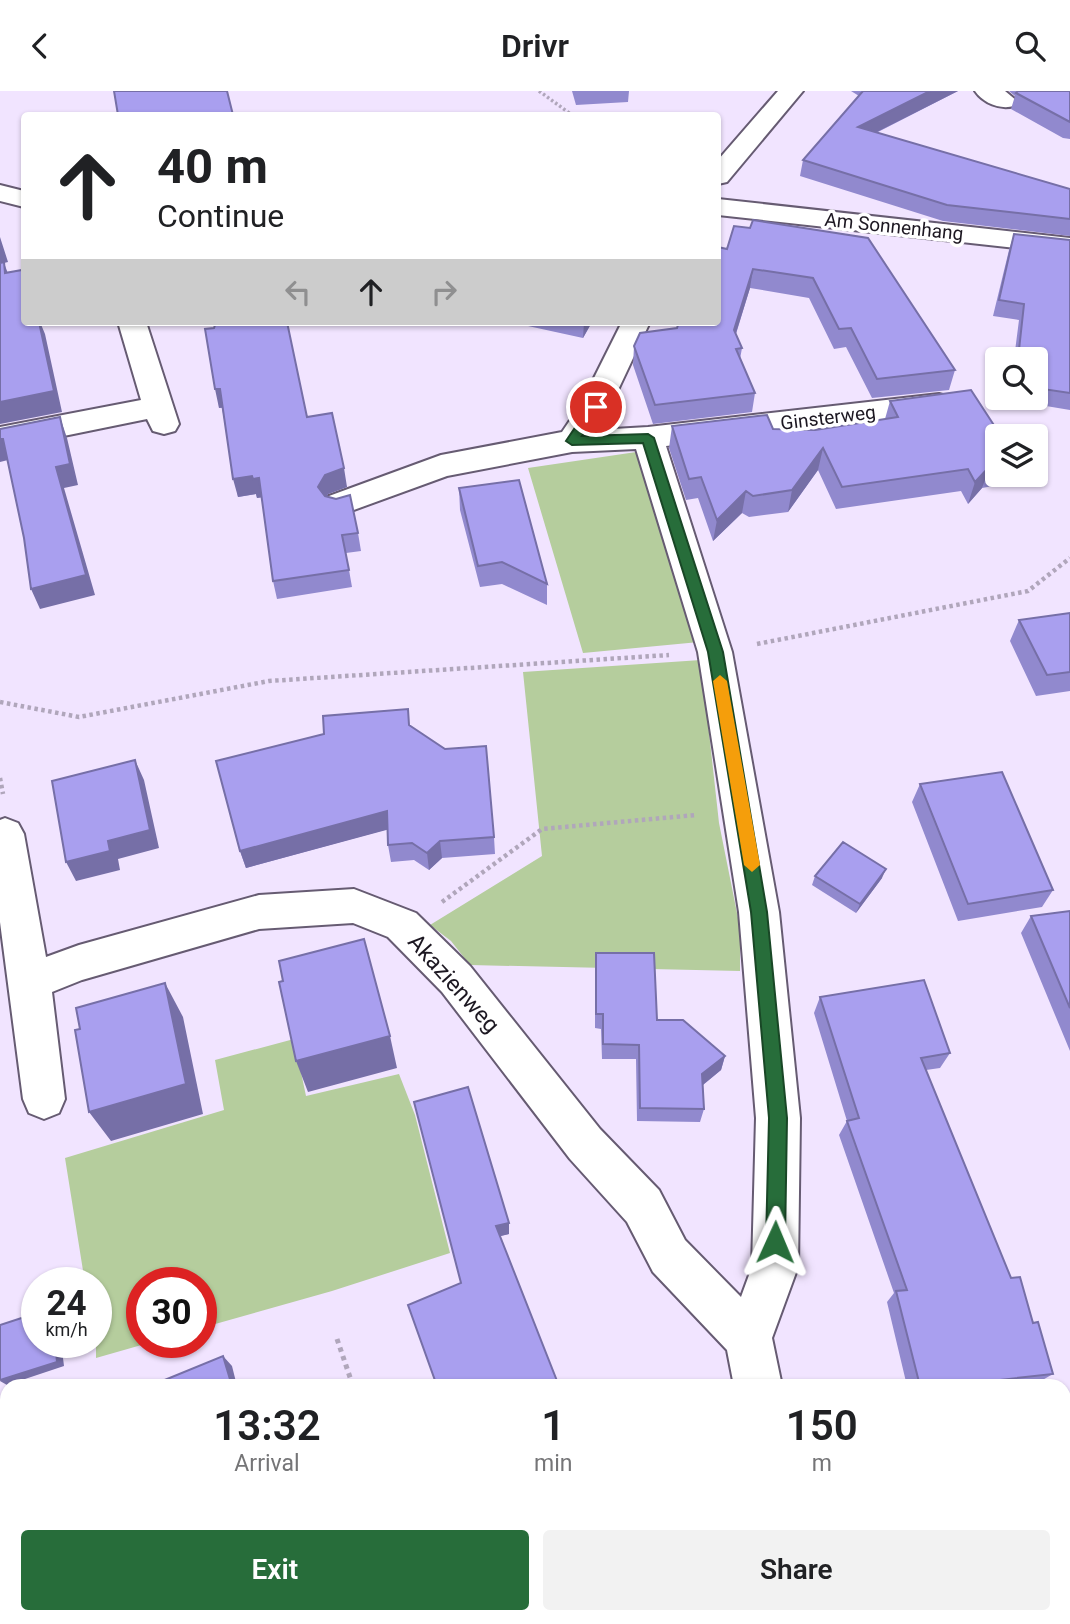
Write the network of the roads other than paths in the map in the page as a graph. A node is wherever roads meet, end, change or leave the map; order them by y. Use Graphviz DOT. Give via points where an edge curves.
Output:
graph roads {
  1 [pos="791,91"];
  2 [pos="721,173"];
  3 [pos="0,193"];
  4 [pos="21,198"];
  5 [pos="721,207"];
  6 [pos="1070,246"];
  7 [pos="133,326"];
  8 [pos="634,326"];
  9 [pos="959,401"];
  10 [pos="0,438"];
  11 [pos="648,438"];
  12 [pos="572,441"];
  13 [pos="340,503"];
  14 [pos="5,834"];
  15 [pos="30,982"];
  16 [pos="44,1099"];
  17 [pos="748,1338"];
  18 [pos="757,1379"];
  1 -- 2 [label="street"];
  3 -- 4 [label="street"];
  5 -- 6 [label="street, Am Sonnenhang"];
  7 -- 10 [label="street" via="162,416"];
  8 -- 12 [label="street" via="596,407"];
  9 -- 11 [label="street, Ginsterweg"];
  11 -- 12 [label="street, Ginsterweg"];
  11 -- 17 [label="street" via="715,652 759,912 778,1118 776,1240 775,1267"];
  12 -- 13 [label="street, Ginsterweg" via="442,466"];
  14 -- 15 [label="street"];
  15 -- 16 [label="street"];
  15 -- 17 [label="street, Akazienweg" via="90,959 259,912 354,906 402,925 456,979 585,1144 643,1206 669,1256"];
  17 -- 18 [label="street"];
}
